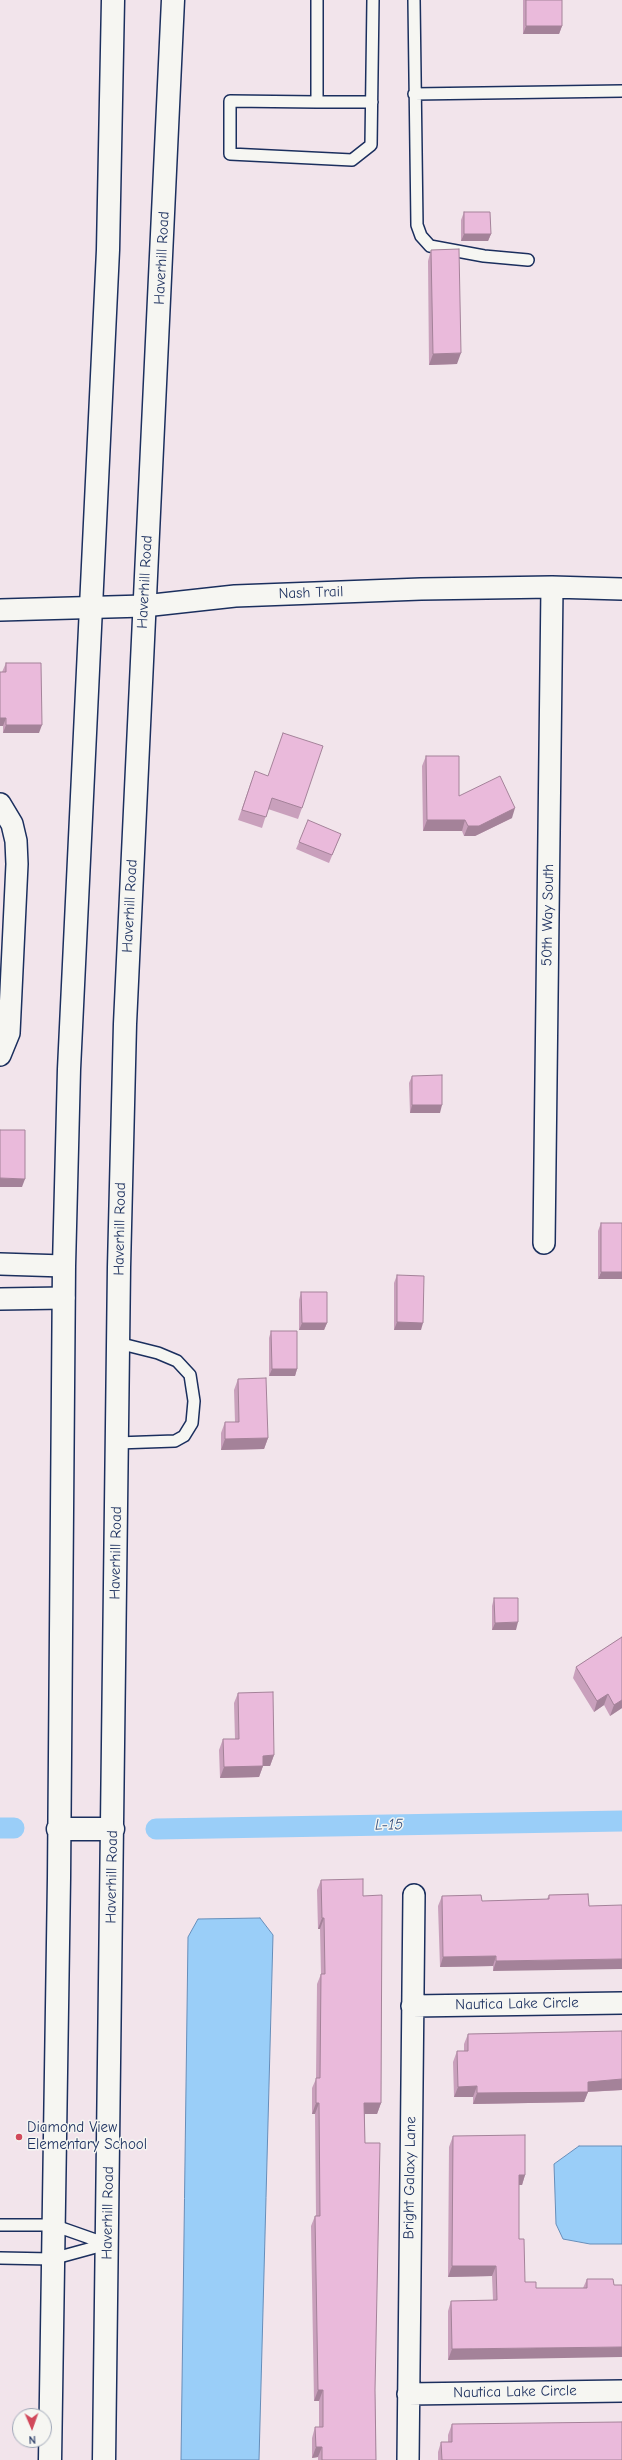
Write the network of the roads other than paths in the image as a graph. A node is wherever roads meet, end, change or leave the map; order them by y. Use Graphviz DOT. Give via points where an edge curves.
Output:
graph roads {
  1 [pos="113,0"];
  2 [pos="173,0"];
  3 [pos="317,0"];
  4 [pos="373,0"];
  5 [pos="414,0"];
  6 [pos="622,91"];
  7 [pos="414,94"];
  8 [pos="317,102"];
  9 [pos="372,102"];
  10 [pos="528,260"];
  11 [pos="552,587"];
  12 [pos="622,589"];
  13 [pos="144,606"];
  14 [pos="90,608"];
  15 [pos="0,610"];
  16 [pos="0,804"];
  17 [pos="0,1055"];
  18 [pos="544,1243"];
  19 [pos="0,1264"];
  20 [pos="64,1266"];
  21 [pos="64,1298"];
  22 [pos="0,1299"];
  23 [pos="118,1343"];
  24 [pos="117,1443"];
  25 [pos="58,1829"];
  26 [pos="113,1829"];
  27 [pos="414,1895"];
  28 [pos="622,2003"];
  29 [pos="412,2006"];
  30 [pos="0,2225"];
  31 [pos="53,2225"];
  32 [pos="107,2244"];
  33 [pos="0,2258"];
  34 [pos="52,2259"];
  35 [pos="622,2391"];
  36 [pos="408,2394"];
  37 [pos="50,2460"];
  38 [pos="104,2460"];
  39 [pos="408,2460"];
  1 -- 14 [label="street" via="108,250"];
  2 -- 13 [label="street, Haverhill Road"];
  3 -- 8 [label="lane"];
  4 -- 9 [label="lane"];
  5 -- 7 [label="lane"];
  6 -- 7 [label="lane"];
  7 -- 10 [label="lane" via="417,225 421,236 430,246 484,256"];
  8 -- 9 [label="lane"];
  8 -- 9 [label="lane" via="230,102 230,154 352,160 371,145"];
  11 -- 12 [label="street, Nash Trail"];
  11 -- 13 [label="street, Nash Trail" via="236,596"];
  11 -- 18 [label="street, 50th Way South"];
  13 -- 14 [label="street, Nash Trail"];
  13 -- 23 [label="street, Haverhill Road" via="125,1024"];
  14 -- 15 [label="street, Nash Trail"];
  14 -- 20 [label="street" via="75,918"];
  16 -- 17 [label="street" via="12,824 17,864 9,1033"];
  19 -- 20 [label="street"];
  20 -- 21 [label="street"];
  21 -- 22 [label="street"];
  21 -- 25 [label="street"];
  23 -- 24 [label="street, Haverhill Road"];
  23 -- 24 [label="lane" via="158,1353 177,1361 190,1375 194,1401 192,1423 184,1436 175,1441"];
  24 -- 26 [label="street, Haverhill Road"];
  25 -- 26 [label="street"];
  25 -- 31 [label="street"];
  26 -- 32 [label="street, Haverhill Road"];
  27 -- 29 [label="street, Bright Galaxy Lane"];
  28 -- 29 [label="street, Nautica Lake Circle"];
  29 -- 36 [label="street, Bright Galaxy Lane"];
  30 -- 31 [label="lane"];
  31 -- 32 [label="lane"];
  31 -- 34 [label="street"];
  32 -- 34 [label="lane"];
  32 -- 38 [label="street, Haverhill Road"];
  33 -- 34 [label="lane"];
  34 -- 37 [label="street"];
  35 -- 36 [label="street, Nautica Lake Circle"];
  36 -- 39 [label="street, Bright Galaxy Lane"];
}
